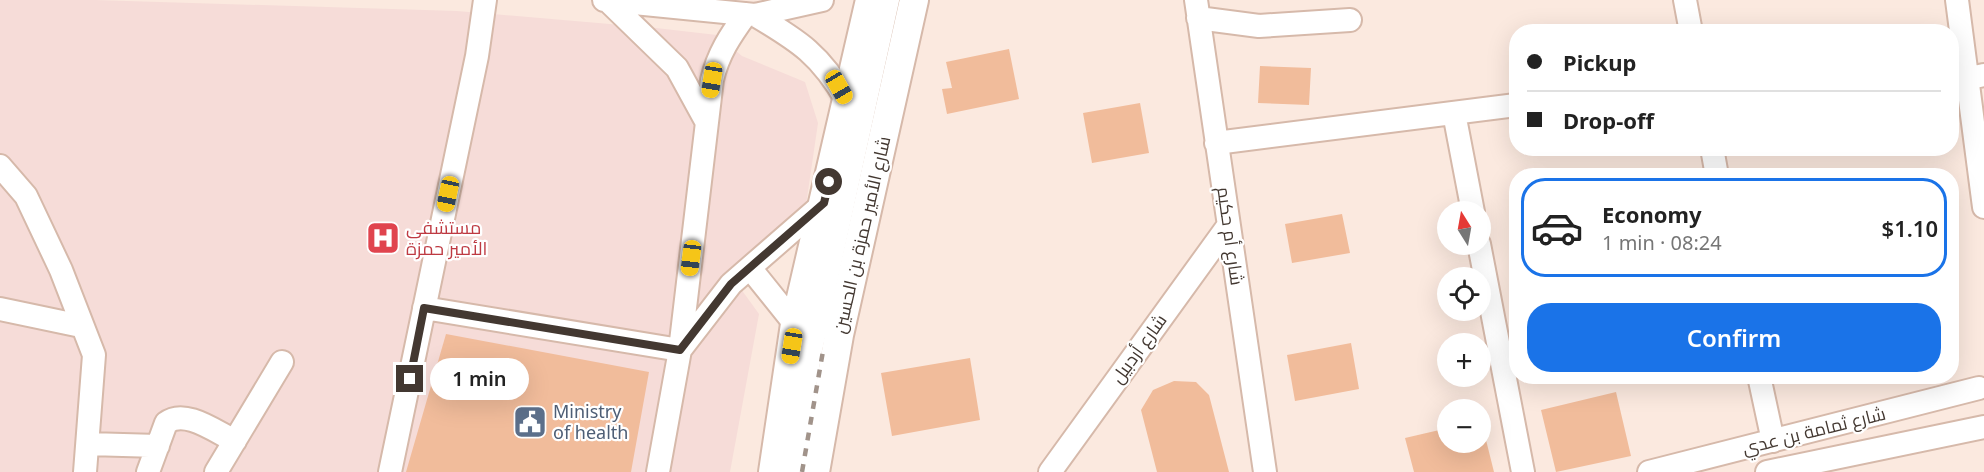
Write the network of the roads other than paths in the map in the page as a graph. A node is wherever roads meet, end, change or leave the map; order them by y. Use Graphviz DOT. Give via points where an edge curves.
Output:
graph roads {
  1 [pos="485,0"];
  2 [pos="605,0"];
  3 [pos="822,0"];
  4 [pos="870,0"];
  5 [pos="888,0"];
  6 [pos="898,0"];
  7 [pos="914,0"];
  8 [pos="1685,0"];
  9 [pos="1957,0"];
  10 [pos="1197,9"];
  11 [pos="750,14"];
  12 [pos="1350,20"];
  13 [pos="1690,24"];
  14 [pos="1968,79"];
  15 [pos="847,101"];
  16 [pos="1509,106"];
  17 [pos="1454,113"];
  18 [pos="706,121"];
  19 [pos="1216,143"];
  20 [pos="0,166"];
  21 [pos="1471,201"];
  22 [pos="824,203"];
  23 [pos="1984,207"];
  24 [pos="1228,226"];
  25 [pos="1481,255"];
  26 [pos="750,268"];
  27 [pos="424,308"];
  28 [pos="0,309"];
  29 [pos="795,324"];
  30 [pos="81,326"];
  31 [pos="680,350"];
  32 [pos="282,362"];
  33 [pos="1981,383"];
  34 [pos="1761,384"];
  35 [pos="1984,420"];
  36 [pos="1984,427"];
  37 [pos="235,441"];
  38 [pos="1773,441"];
  39 [pos="88,444"];
  40 [pos="158,446"];
  41 [pos="1266,468"];
  42 [pos="85,472"];
  43 [pos="148,472"];
  44 [pos="216,472"];
  45 [pos="390,472"];
  46 [pos="658,472"];
  47 [pos="772,472"];
  48 [pos="791,472"];
  49 [pos="802,472"];
  50 [pos="815,472"];
  51 [pos="1050,472"];
  52 [pos="1523,472"];
  53 [pos="1649,472"];
  54 [pos="1767,472"];
  1 -- 27 [label="street" via="477,56"];
  2 -- 11 [label="street"];
  2 -- 18 [label="street" via="677,68"];
  3 -- 11 [label="street"];
  4 -- 15 [label="main road"];
  5 -- 48 [label="street" via="812,350"];
  6 -- 49 [label="street" via="823,351"];
  7 -- 50 [label="main road, شارع الأمير حمزة بن الحسين" via="839,335"];
  8 -- 13 [label="street"];
  9 -- 14 [label="street"];
  10 -- 12 [label="street" via="1259,26"];
  10 -- 19 [label="street, شارع أم حكيم"];
  11 -- 15 [label="street" via="813,54 831,73"];
  11 -- 18 [label="street" via="717,58"];
  14 -- 23 [label="street"];
  15 -- 22 [label="main road"];
  16 -- 17 [label="street"];
  17 -- 19 [label="street"];
  17 -- 21 [label="street"];
  18 -- 31 [label="street"];
  19 -- 24 [label="street, شارع أم حكيم"];
  20 -- 30 [label="street" via="26,196 61,270"];
  22 -- 26 [label="street"];
  22 -- 29 [label="main road"];
  24 -- 41 [label="street, شارع أم حكيم"];
  24 -- 51 [label="street, شارع أردبيل"];
  25 -- 52 [label="street"];
  26 -- 29 [label="street"];
  26 -- 31 [label="street" via="731,284"];
  27 -- 31 [label="street"];
  27 -- 45 [label="street"];
  28 -- 30 [label="street"];
  29 -- 47 [label="main road"];
  30 -- 39 [label="street" via="94,356"];
  31 -- 46 [label="street"];
  32 -- 37 [label="street"];
  33 -- 35 [label="street" via="1977,402"];
  33 -- 38 [label="street, شارع ثمامة بن عدي"];
  34 -- 38 [label="street"];
  36 -- 54 [label="street, شارع ثمامة بن عدي"];
  37 -- 40 [label="street" via="178,417 166,423"];
  37 -- 44 [label="street"];
  38 -- 53 [label="street, شارع ثمامة بن عدي"];
  39 -- 40 [label="street"];
  39 -- 42 [label="street"];
  40 -- 43 [label="street"];
}
